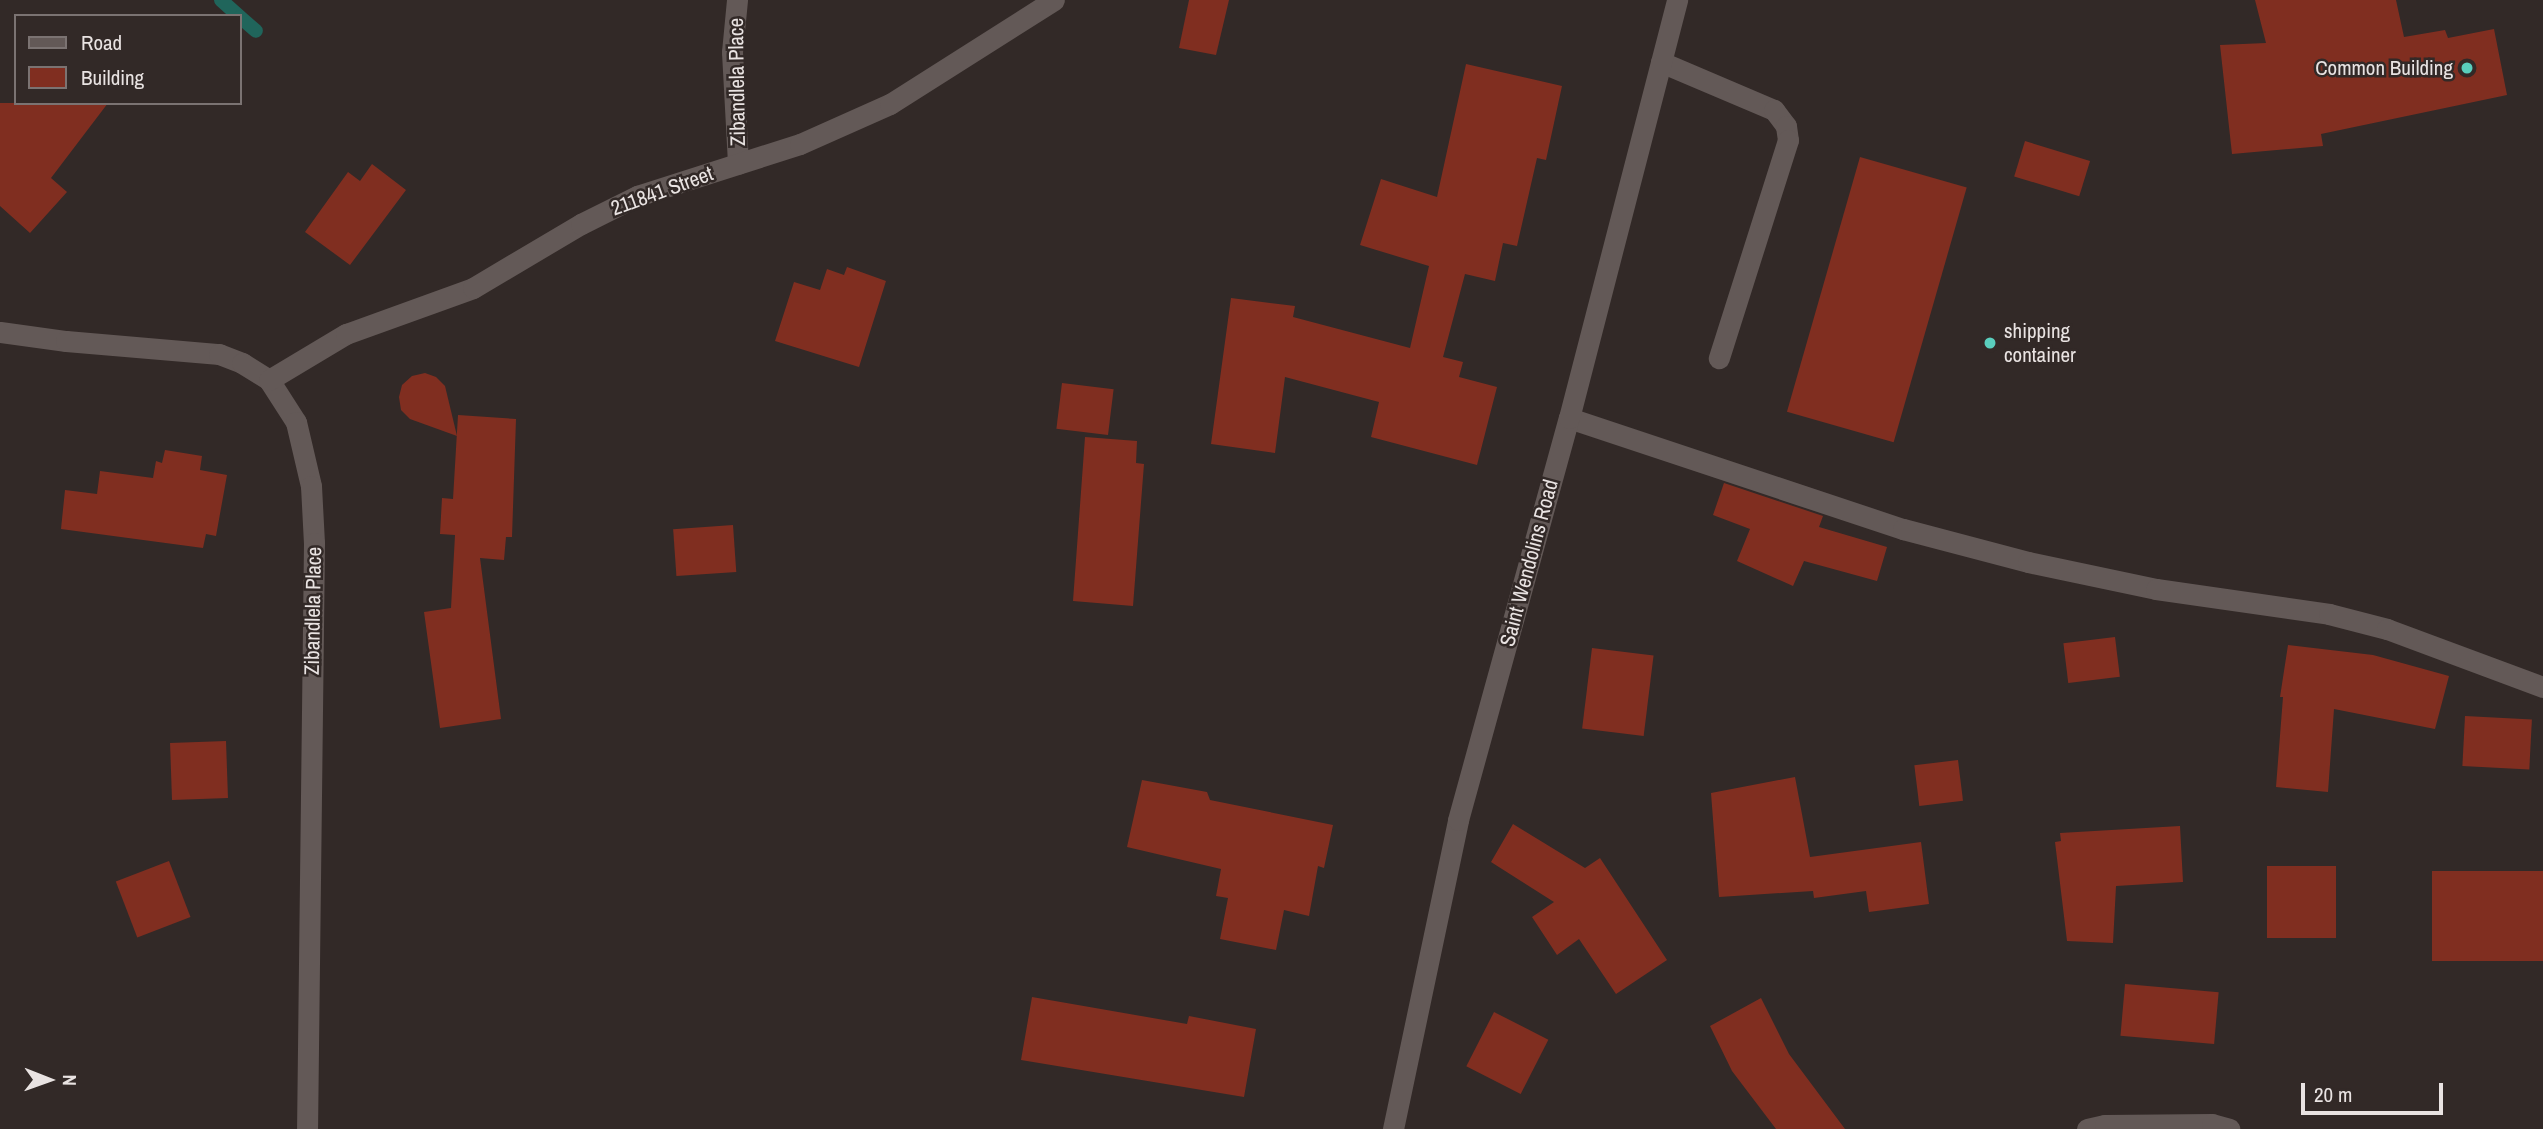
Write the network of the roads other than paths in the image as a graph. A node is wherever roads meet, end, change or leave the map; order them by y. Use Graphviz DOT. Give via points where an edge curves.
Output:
graph roads {
  1 [pos="737,0"];
  2 [pos="1054,0"];
  3 [pos="1677,0"];
  4 [pos="1661,62"];
  5 [pos="738,164"];
  6 [pos="0,332"];
  7 [pos="1719,358"];
  8 [pos="269,380"];
  9 [pos="1569,418"];
  10 [pos="2543,687"];
  11 [pos="307,1129"];
  12 [pos="1393,1129"];
  13 [pos="2087,1129"];
  14 [pos="2229,1129"];
  1 -- 5 [label="street, Zibandlela Place" via="732,52"];
  2 -- 5 [label="street, 211841 Street" via="890,104 800,144"];
  3 -- 4 [label="street, Saint Wendolins Road"];
  4 -- 7 [label="street" via="1774,110 1786,126 1788,140"];
  4 -- 9 [label="street, Saint Wendolins Road"];
  5 -- 8 [label="street, 211841 Street" via="637,196 473,288 346,334"];
  6 -- 8 [label="street, Zibandlela Place" via="219,354"];
  8 -- 11 [label="street, Zibandlela Place" via="296,422 311,486 314,543"];
  9 -- 10 [label="street" via="1903,529 2156,589 2329,614 2387,629"];
  9 -- 12 [label="street, Saint Wendolins Road" via="1458,820"];
  13 -- 14 [label="street" via="2198,1124"];
}
